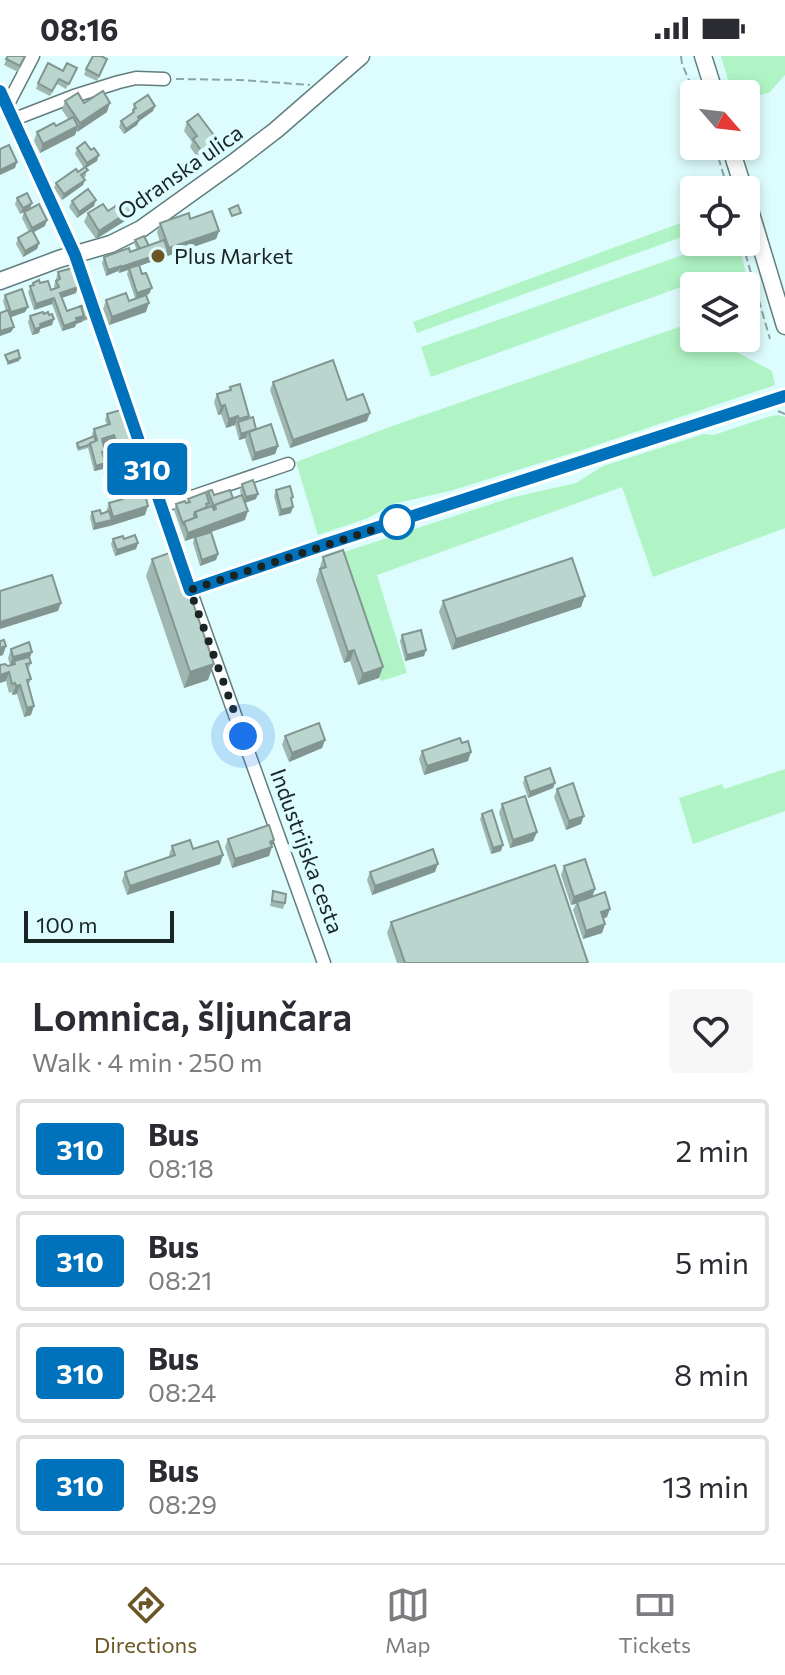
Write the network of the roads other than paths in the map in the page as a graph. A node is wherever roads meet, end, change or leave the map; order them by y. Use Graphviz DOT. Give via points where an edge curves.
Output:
graph roads {
  1 [pos="33,56"];
  2 [pos="361,56"];
  3 [pos="703,56"];
  4 [pos="164,79"];
  5 [pos="711,80"];
  6 [pos="0,91"];
  7 [pos="7,106"];
  8 [pos="12,120"];
  9 [pos="760,243"];
  10 [pos="75,255"];
  11 [pos="0,281"];
  12 [pos="785,326"];
  13 [pos="785,396"];
  14 [pos="288,464"];
  15 [pos="160,506"];
  16 [pos="190,590"];
  17 [pos="324,963"];
  1 -- 7 [label="street"];
  2 -- 10 [label="main road, Odranska ulica" via="233,163 141,229"];
  3 -- 5 [label="main road"];
  4 -- 8 [label="street" via="119,82"];
  6 -- 7 [label="street, Industrijska cesta"];
  7 -- 8 [label="street, Industrijska cesta"];
  8 -- 10 [label="street, Industrijska cesta"];
  9 -- 12 [label="main road"];
  10 -- 11 [label="main road, Odranska ulica"];
  10 -- 15 [label="street, Industrijska cesta"];
  13 -- 16 [label="street"];
  14 -- 15 [label="street"];
  15 -- 16 [label="street, Industrijska cesta"];
  16 -- 17 [label="street, Industrijska cesta"];
}
